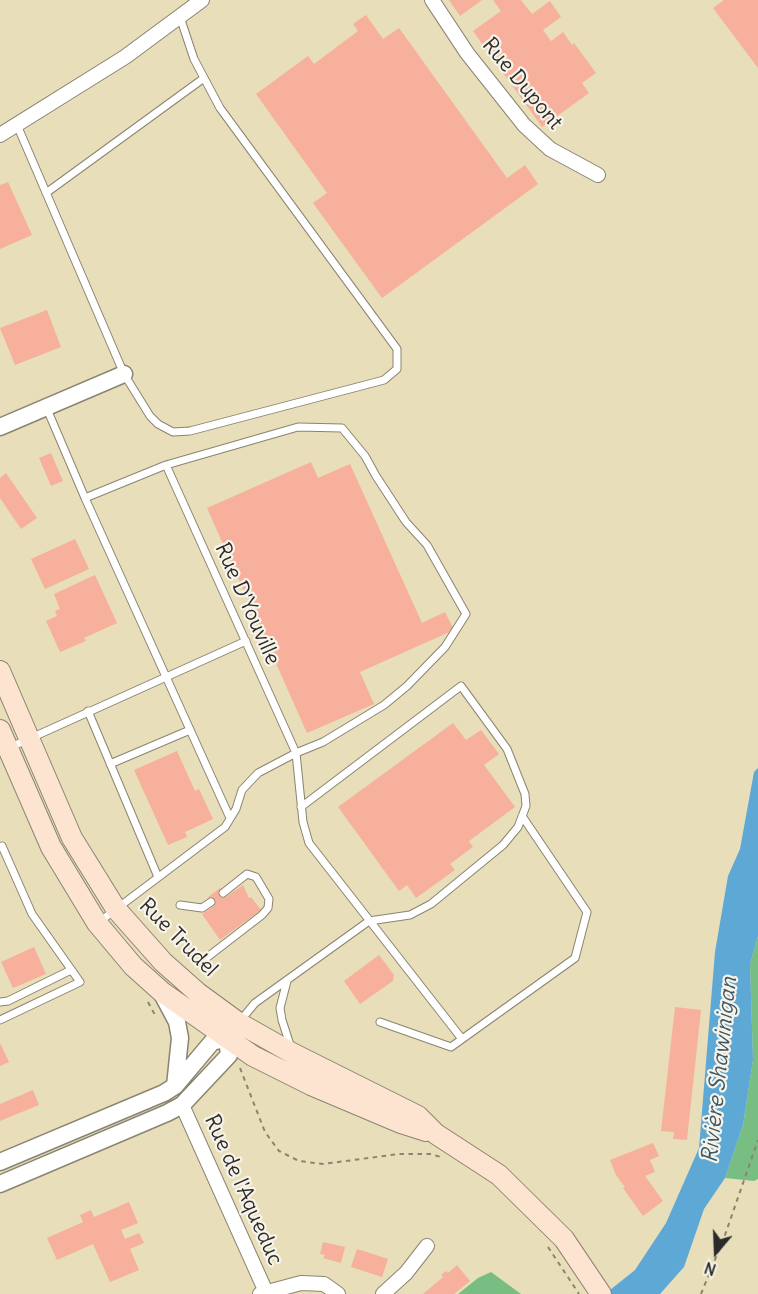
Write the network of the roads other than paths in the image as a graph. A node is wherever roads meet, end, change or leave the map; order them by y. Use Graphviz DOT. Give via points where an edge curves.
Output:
graph roads {
  1 [pos="432,0"];
  2 [pos="194,2"];
  3 [pos="180,17"];
  4 [pos="204,78"];
  5 [pos="17,125"];
  6 [pos="0,135"];
  7 [pos="598,175"];
  8 [pos="46,193"];
  9 [pos="124,374"];
  10 [pos="46,406"];
  11 [pos="0,427"];
  12 [pos="166,465"];
  13 [pos="85,498"];
  14 [pos="246,641"];
  15 [pos="0,671"];
  16 [pos="166,676"];
  17 [pos="88,711"];
  18 [pos="0,730"];
  19 [pos="190,730"];
  20 [pos="29,738"];
  21 [pos="4,750"];
  22 [pos="296,753"];
  23 [pos="111,764"];
  24 [pos="301,807"];
  25 [pos="522,816"];
  26 [pos="230,818"];
  27 [pos="0,847"];
  28 [pos="158,877"];
  29 [pos="223,893"];
  30 [pos="211,902"];
  31 [pos="180,905"];
  32 [pos="116,909"];
  33 [pos="369,921"];
  34 [pos="97,923"];
  35 [pos="205,959"];
  36 [pos="71,970"];
  37 [pos="287,981"];
  38 [pos="160,990"];
  39 [pos="0,1002"];
  40 [pos="0,1020"];
  41 [pos="380,1022"];
  42 [pos="233,1031"];
  43 [pos="462,1039"];
  44 [pos="292,1053"];
  45 [pos="175,1086"];
  46 [pos="182,1105"];
  47 [pos="436,1134"];
  48 [pos="0,1162"];
  49 [pos="0,1184"];
  50 [pos="427,1246"];
  51 [pos="263,1293"];
  52 [pos="338,1294"];
  53 [pos="383,1294"];
  54 [pos="600,1294"];
  1 -- 7 [label="street, Rue Dupont" via="467,53 524,125 550,149"];
  2 -- 3 [label="street"];
  3 -- 4 [label="lane"];
  3 -- 5 [label="street"];
  4 -- 8 [label="lane"];
  4 -- 9 [label="lane" via="220,108 398,349 397,369 384,380 173,432 150,416"];
  5 -- 6 [label="street"];
  5 -- 8 [label="lane"];
  8 -- 9 [label="lane"];
  9 -- 10 [label="street"];
  10 -- 11 [label="street"];
  10 -- 13 [label="lane"];
  12 -- 13 [label="lane"];
  12 -- 14 [label="lane, Rue D'Youville"];
  12 -- 22 [label="lane" via="298,427 342,428 365,456 406,522 427,545 466,614 445,647 384,705 323,742"];
  13 -- 16 [label="lane"];
  14 -- 16 [label="lane"];
  14 -- 22 [label="lane, Rue D'Youville"];
  15 -- 20 [label="main road, Rue Trudel"];
  16 -- 17 [label="lane"];
  16 -- 19 [label="lane"];
  17 -- 20 [label="lane"];
  17 -- 23 [label="lane"];
  18 -- 21 [label="main road, Rue Trudel"];
  19 -- 23 [label="lane"];
  19 -- 26 [label="lane"];
  20 -- 21 [label="lane"];
  20 -- 32 [label="main road, Rue Trudel" via="72,838"];
  21 -- 34 [label="main road, Rue Trudel" via="51,848"];
  22 -- 24 [label="lane, Rue D'Youville"];
  22 -- 26 [label="lane" via="258,774 242,790"];
  23 -- 28 [label="lane"];
  24 -- 25 [label="lane" via="461,686 507,749 525,794"];
  24 -- 33 [label="lane, Rue D'Youville" via="309,843"];
  25 -- 33 [label="lane" via="503,846 431,904 410,915"];
  25 -- 43 [label="lane" via="587,912 575,958"];
  26 -- 28 [label="lane" via="225,827"];
  27 -- 36 [label="lane" via="32,914"];
  28 -- 32 [label="lane"];
  29 -- 35 [label="lane" via="247,874 256,877 269,899 268,908"];
  30 -- 31 [label="lane" via="202,908"];
  32 -- 34 [label="lane"];
  32 -- 42 [label="main road, Rue Trudel"];
  33 -- 37 [label="lane"];
  33 -- 43 [label="lane, Rue D'Youville"];
  34 -- 38 [label="main road, Rue Trudel" via="133,966"];
  36 -- 39 [label="lane"];
  36 -- 40 [label="lane" via="80,982"];
  37 -- 42 [label="lane" via="255,1003"];
  37 -- 44 [label="lane" via="280,1008"];
  38 -- 42 [label="main road, Rue Trudel"];
  38 -- 45 [label="street" via="177,1022"];
  41 -- 43 [label="lane" via="451,1047"];
  42 -- 44 [label="main road, Rue Trudel"];
  42 -- 45 [label="street" via="212,1042"];
  42 -- 46 [label="street" via="228,1055"];
  42 -- 47 [label="main road, Rue Trudel" via="253,1056 401,1123"];
  44 -- 47 [label="main road, Rue Trudel" via="418,1116"];
  45 -- 48 [label="street"];
  46 -- 49 [label="street"];
  46 -- 51 [label="street, Rue de l'Aqueduc"];
  47 -- 54 [label="main road, Rue Trudel" via="499,1175"];
  50 -- 53 [label="street"];
  51 -- 52 [label="street" via="301,1283 324,1284"];
}
